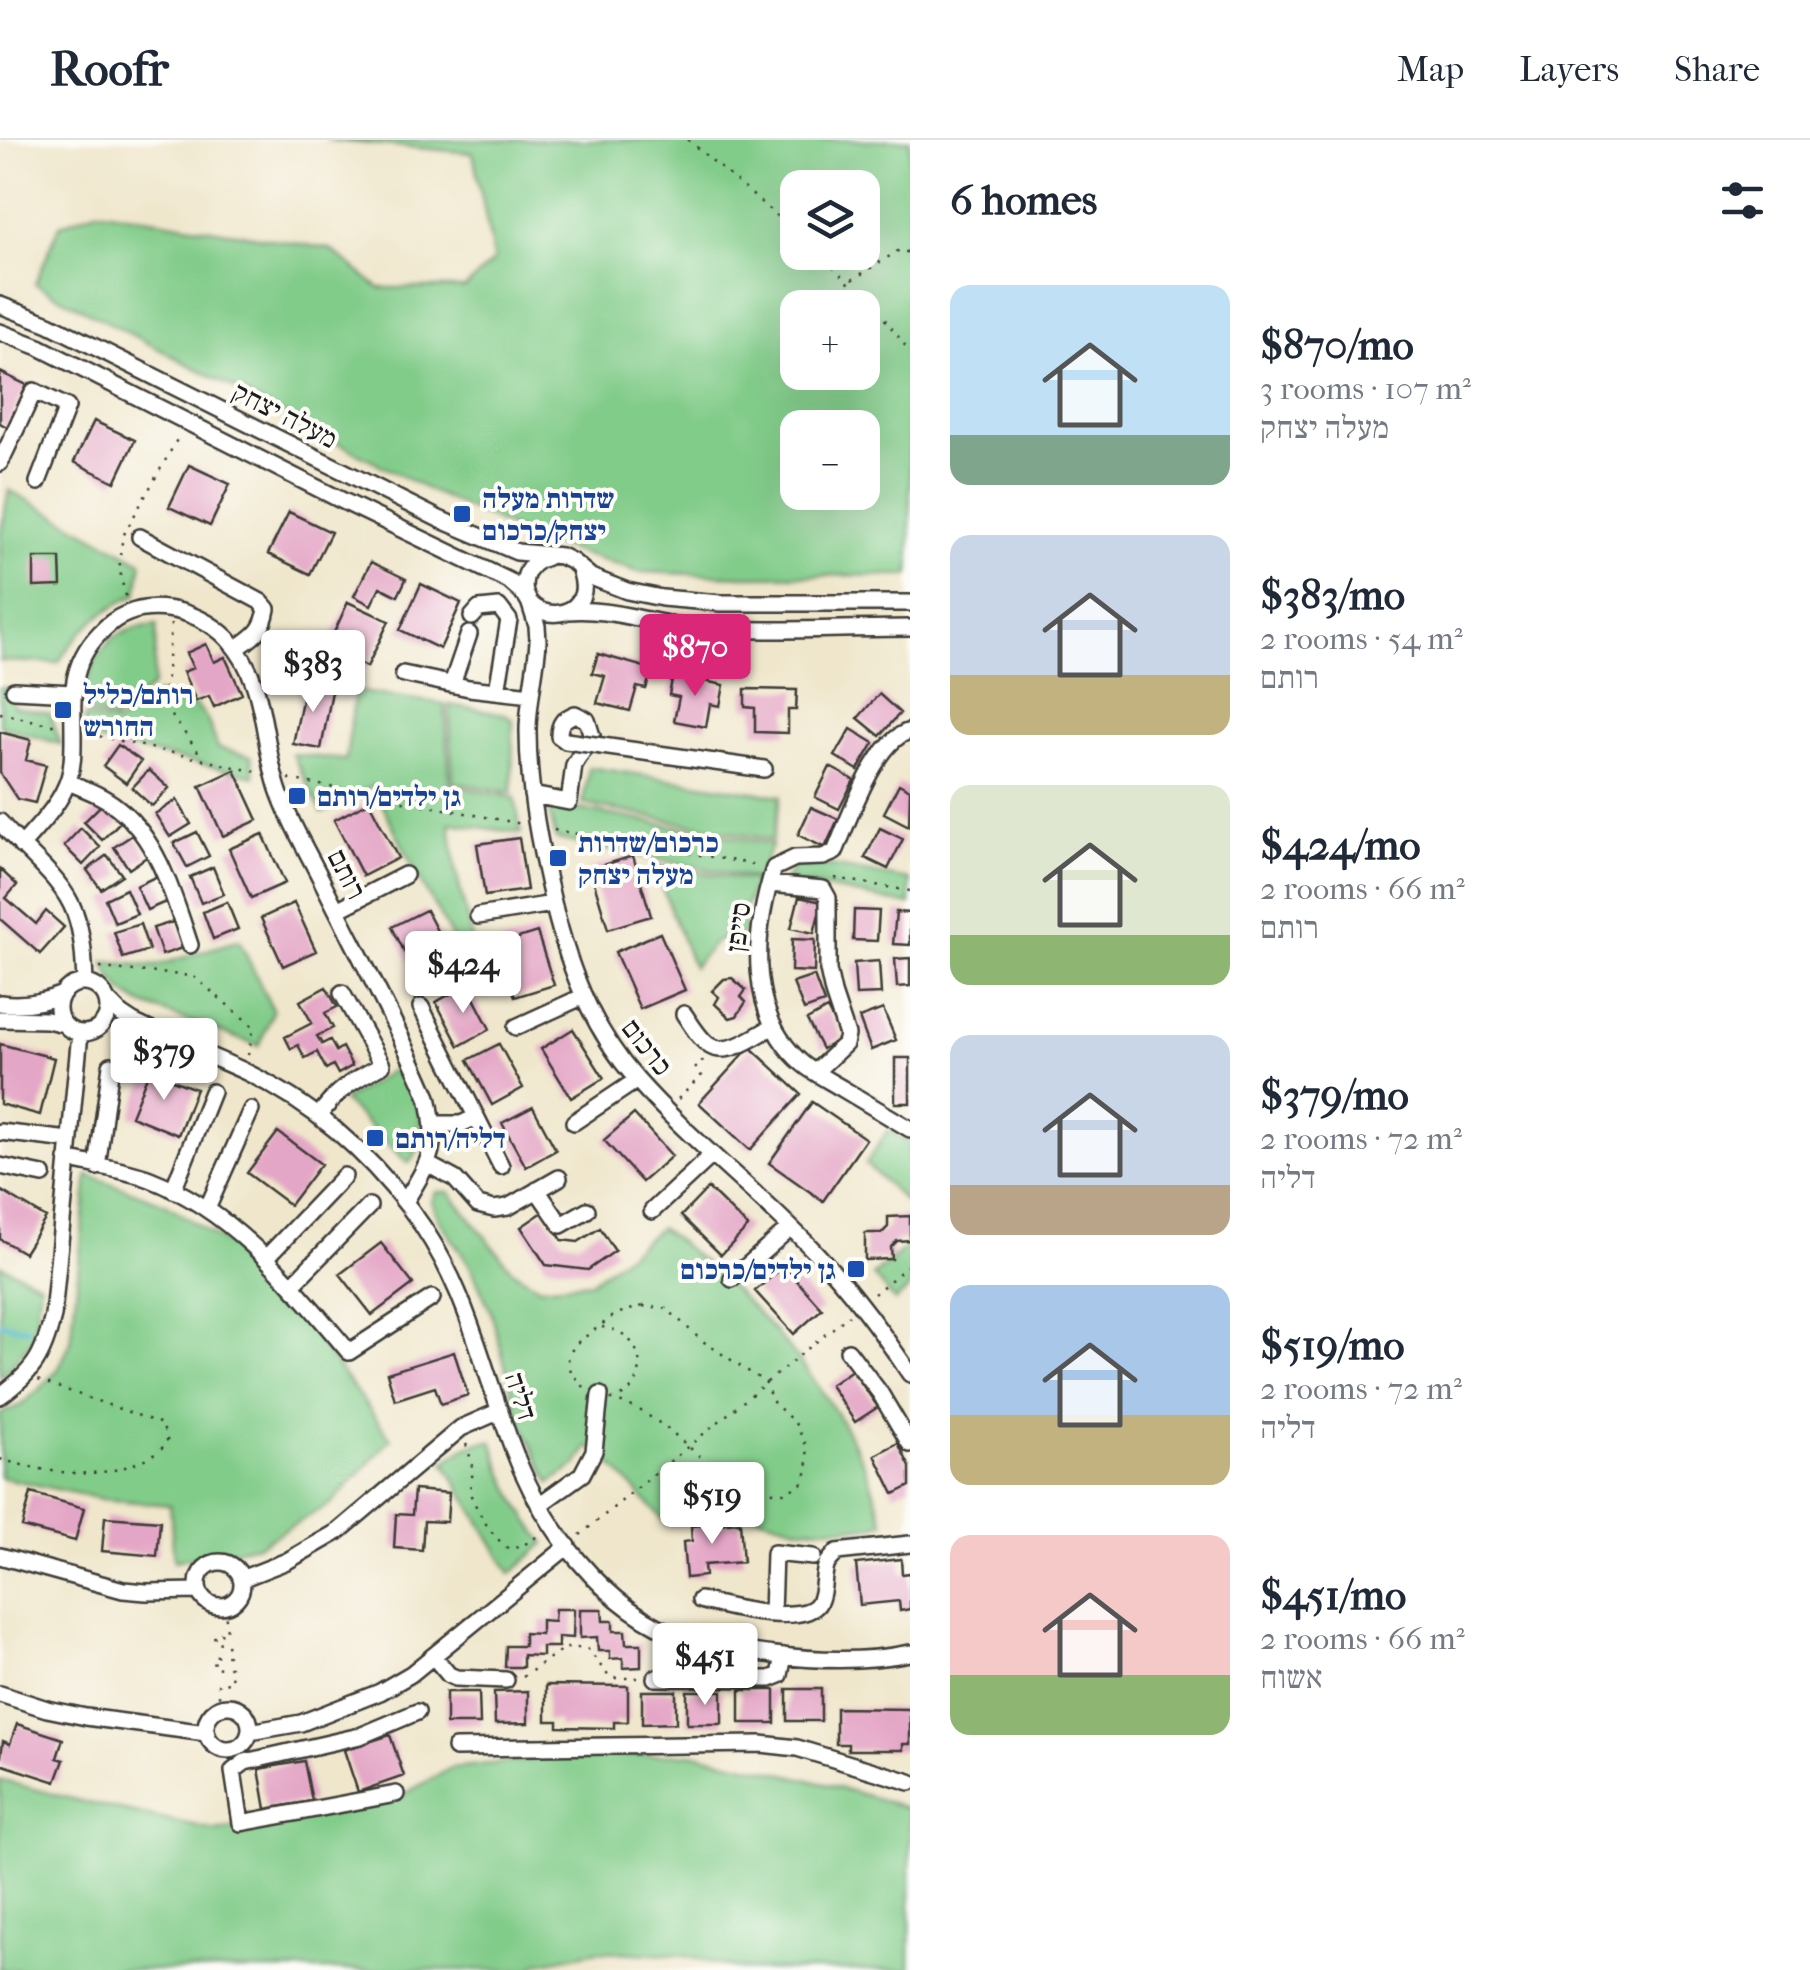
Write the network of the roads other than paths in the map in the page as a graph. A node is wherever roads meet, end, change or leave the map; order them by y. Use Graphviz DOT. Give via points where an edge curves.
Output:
graph roads {
  1 [pos="0,305"];
  2 [pos="0,332"];
  3 [pos="0,463"];
  4 [pos="38,482"];
  5 [pos="140,536"];
  6 [pos="551,556"];
  7 [pos="580,570"];
  8 [pos="528,598"];
  9 [pos="910,603"];
  10 [pos="565,612"];
  11 [pos="910,628"];
  12 [pos="236,649"];
  13 [pos="537,661"];
  14 [pos="403,674"];
  15 [pos="452,684"];
  16 [pos="14,690"];
  17 [pos="497,692"];
  18 [pos="73,693"];
  19 [pos="530,696"];
  20 [pos="910,731"];
  21 [pos="764,769"];
  22 [pos="68,782"];
  23 [pos="532,795"];
  24 [pos="0,822"];
  25 [pos="22,846"];
  26 [pos="404,875"];
  27 [pos="772,876"];
  28 [pos="553,904"];
  29 [pos="337,910"];
  30 [pos="478,916"];
  31 [pos="190,945"];
  32 [pos="85,975"];
  33 [pos="342,993"];
  34 [pos="63,994"];
  35 [pos="584,996"];
  36 [pos="107,1000"];
  37 [pos="0,1003"];
  38 [pos="421,1008"];
  39 [pos="684,1014"];
  40 [pos="0,1019"];
  41 [pos="64,1024"];
  42 [pos="103,1024"];
  43 [pos="516,1027"];
  44 [pos="772,1027"];
  45 [pos="147,1029"];
  46 [pos="80,1033"];
  47 [pos="111,1064"];
  48 [pos="815,1072"];
  49 [pos="637,1080"];
  50 [pos="212,1092"];
  51 [pos="251,1110"];
  52 [pos="318,1116"];
  53 [pos="476,1117"];
  54 [pos="574,1122"];
  55 [pos="434,1124"];
  56 [pos="910,1130"];
  57 [pos="0,1132"];
  58 [pos="69,1140"];
  59 [pos="712,1155"];
  60 [pos="66,1160"];
  61 [pos="427,1164"];
  62 [pos="0,1166"];
  63 [pos="97,1166"];
  64 [pos="500,1166"];
  65 [pos="43,1174"];
  66 [pos="344,1176"];
  67 [pos="559,1178"];
  68 [pos="173,1190"];
  69 [pos="537,1190"];
  70 [pos="405,1202"];
  71 [pos="369,1206"];
  72 [pos="207,1209"];
  73 [pos="587,1210"];
  74 [pos="652,1211"];
  75 [pos="790,1228"];
  76 [pos="266,1258"];
  77 [pos="732,1279"];
  78 [pos="292,1285"];
  79 [pos="432,1298"];
  80 [pos="848,1351"];
  81 [pos="910,1374"];
  82 [pos="0,1396"];
  83 [pos="606,1398"];
  84 [pos="500,1410"];
  85 [pos="903,1414"];
  86 [pos="910,1444"];
  87 [pos="539,1505"];
  88 [pos="910,1544"];
  89 [pos="568,1546"];
  90 [pos="0,1556"];
  91 [pos="813,1556"];
  92 [pos="241,1579"];
  93 [pos="199,1591"];
  94 [pos="700,1600"];
  95 [pos="772,1614"];
  96 [pos="910,1653"];
  97 [pos="434,1656"];
  98 [pos="784,1656"];
  99 [pos="654,1678"];
  100 [pos="506,1680"];
  101 [pos="0,1694"];
  102 [pos="417,1712"];
  103 [pos="318,1716"];
  104 [pos="250,1732"];
  105 [pos="206,1733"];
  106 [pos="330,1743"];
  107 [pos="455,1748"];
  108 [pos="910,1782"];
  109 [pos="396,1794"];
  1 -- 6 [label="street, מעלה יצחק" via="489,542"];
  2 -- 8 [label="street, מעלה יצחק" via="510,581"];
  3 -- 4 [label="street" via="34,391 68,407"];
  5 -- 12 [label="street" via="267,609 258,633"];
  6 -- 7 [label="street"];
  6 -- 8 [label="street" via="527,573"];
  7 -- 9 [label="street" via="627,591 694,602"];
  7 -- 10 [label="street" via="584,590"];
  8 -- 10 [label="street" via="548,614"];
  8 -- 13 [label="street, כרכום"];
  10 -- 11 [label="street" via="720,629"];
  10 -- 13 [label="street, כרכום" via="548,627"];
  12 -- 18 [label="street, רותם" via="202,619 172,608 130,613 91,644"];
  12 -- 29 [label="street, רותם" via="258,690 278,790"];
  13 -- 19 [label="street, כרכום"];
  14 -- 15 [label="street"];
  15 -- 17 [label="street"];
  15 -- 17 [label="street" via="479,609 499,607 509,620"];
  16 -- 18 [label="street"];
  17 -- 19 [label="street"];
  18 -- 22 [label="street"];
  19 -- 23 [label="street, כרכום"];
  20 -- 27 [label="street, סייפן" via="892,739 875,766 835,852 796,858"];
  21 -- 23 [label="street, bridge" via="602,746 566,741 558,727 575,714 587,720 592,736 574,766 569,802"];
  22 -- 25 [label="street"];
  22 -- 31 [label="street" via="120,809 144,836"];
  23 -- 28 [label="street, כרכום"];
  24 -- 25 [label="street"];
  25 -- 32 [label="street" via="75,912"];
  26 -- 29 [label="street"];
  27 -- 44 [label="street, סייפן" via="759,971"];
  27 -- 48 [label="street" via="823,889 828,898 828,970 848,1034"];
  28 -- 30 [label="street"];
  28 -- 35 [label="street, כרכום"];
  29 -- 55 [label="street, רותם" via="414,1064"];
  32 -- 34 [label="street"];
  32 -- 36 [label="street"];
  33 -- 52 [label="street" via="382,1064 343,1086"];
  34 -- 37 [label="street" via="30,1004"];
  34 -- 41 [label="street" via="58,1008"];
  35 -- 43 [label="street"];
  35 -- 49 [label="street, כרכום"];
  36 -- 42 [label="street"];
  36 -- 45 [label="street, דליה"];
  38 -- 53 [label="street"];
  39 -- 44 [label="street" via="708,1046 718,1049"];
  40 -- 41 [label="street"];
  41 -- 46 [label="street"];
  42 -- 45 [label="street, דליה"];
  42 -- 46 [label="street"];
  44 -- 48 [label="street, סייפן"];
  45 -- 52 [label="street, דליה" via="245,1071"];
  46 -- 58 [label="street"];
  47 -- 63 [label="street"];
  48 -- 56 [label="street, סייפן"];
  49 -- 54 [label="street"];
  49 -- 59 [label="street, כרכום"];
  50 -- 68 [label="street"];
  51 -- 72 [label="street"];
  52 -- 70 [label="street, דליה" via="354,1143"];
  53 -- 55 [label="street"];
  53 -- 64 [label="street"];
  55 -- 61 [label="street, רותם"];
  57 -- 58 [label="street"];
  58 -- 60 [label="street"];
  59 -- 74 [label="street"];
  59 -- 75 [label="street, כרכום"];
  60 -- 63 [label="street"];
  60 -- 82 [label="street" via="48,1339 36,1364"];
  61 -- 69 [label="street" via="494,1209"];
  61 -- 70 [label="street, רותם"];
  62 -- 65 [label="street"];
  63 -- 68 [label="street"];
  66 -- 76 [label="street"];
  67 -- 69 [label="street"];
  68 -- 72 [label="street"];
  69 -- 73 [label="street" via="561,1226"];
  70 -- 84 [label="street, דליה" via="458,1290"];
  71 -- 78 [label="street"];
  72 -- 76 [label="street"];
  75 -- 77 [label="street"];
  75 -- 81 [label="street, כרכום" via="861,1305"];
  76 -- 78 [label="street"];
  78 -- 79 [label="street" via="349,1352"];
  80 -- 85 [label="street"];
  83 -- 87 [label="street" via="582,1474"];
  84 -- 87 [label="street, דליה"];
  84 -- 92 [label="street" via="461,1428 339,1531"];
  85 -- 86 [label="street"];
  87 -- 89 [label="street, דליה"];
  88 -- 95 [label="street" via="838,1552 816,1608"];
  89 -- 97 [label="street"];
  89 -- 98 [label="street, דליה" via="625,1605 681,1637"];
  90 -- 93 [label="street" via="123,1590"];
  91 -- 95 [label="street" via="774,1553"];
  92 -- 93 [label="street" via="239,1596 225,1606 208,1603"];
  92 -- 93 [label="street" via="233,1566 220,1562 201,1573"];
  94 -- 95 [label="street"];
  96 -- 98 [label="street, דליה"];
  97 -- 100 [label="street" via="448,1676"];
  97 -- 103 [label="street" via="380,1692"];
  98 -- 99 [label="street" via="780,1675 770,1680"];
  101 -- 105 [label="street" via="86,1717"];
  102 -- 106 [label="street"];
  103 -- 104 [label="street"];
  103 -- 106 [label="street"];
  104 -- 105 [label="street" via="230,1751 214,1746"];
  104 -- 105 [label="street" via="248,1717 228,1706 208,1718"];
  106 -- 109 [label="street" via="244,1762 234,1771 241,1823"];
  107 -- 108 [label="street" via="760,1744 797,1748"];
}
